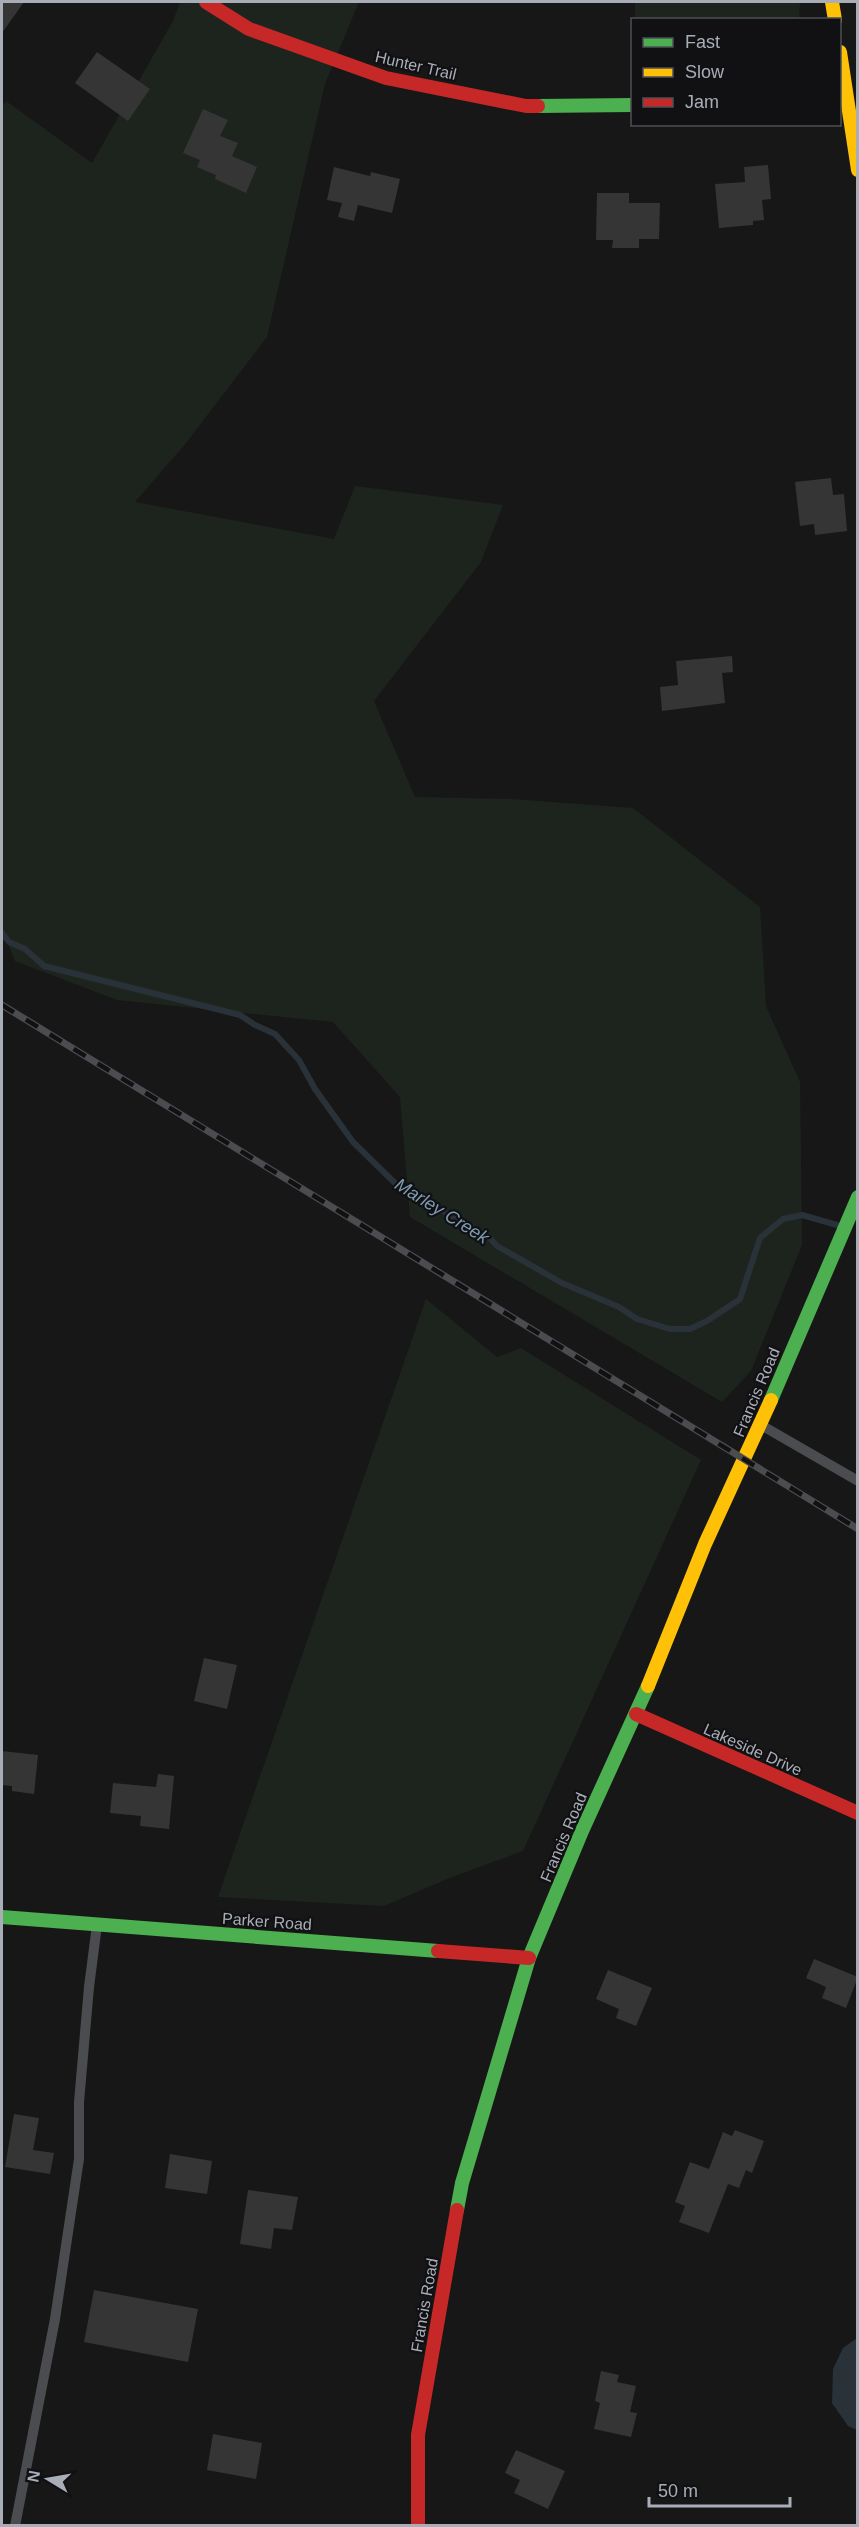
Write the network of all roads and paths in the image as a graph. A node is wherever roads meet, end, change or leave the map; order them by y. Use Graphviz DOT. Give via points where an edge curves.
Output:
graph roads {
  1 [pos="206,2"];
  2 [pos="832,2"];
  3 [pos="835,18"];
  4 [pos="841,59"];
  5 [pos="631,105"];
  6 [pos="858,170"];
  7 [pos="858,1197"];
  8 [pos="761,1424"];
  9 [pos="858,1481"];
  10 [pos="636,1714"];
  11 [pos="858,1813"];
  12 [pos="2,1917"];
  13 [pos="97,1925"];
  14 [pos="530,1958"];
  15 [pos="15,2526"];
  16 [pos="418,2526"];
  1 -- 5 [label="street, Hunter Trail" via="249,29 386,78 526,106"];
  2 -- 3 [label="street"];
  4 -- 6 [label="street"];
  7 -- 8 [label="street, Francis Road"];
  8 -- 9 [label="lane"];
  8 -- 10 [label="street, Francis Road" via="705,1544"];
  10 -- 11 [label="street, Lakeside Drive"];
  10 -- 14 [label="street, Francis Road"];
  12 -- 13 [label="street, Parker Road"];
  13 -- 14 [label="street, Parker Road"];
  13 -- 15 [label="lane" via="80,2102 79,2159 55,2319"];
  14 -- 16 [label="street, Francis Road" via="462,2183 418,2435"];
}
